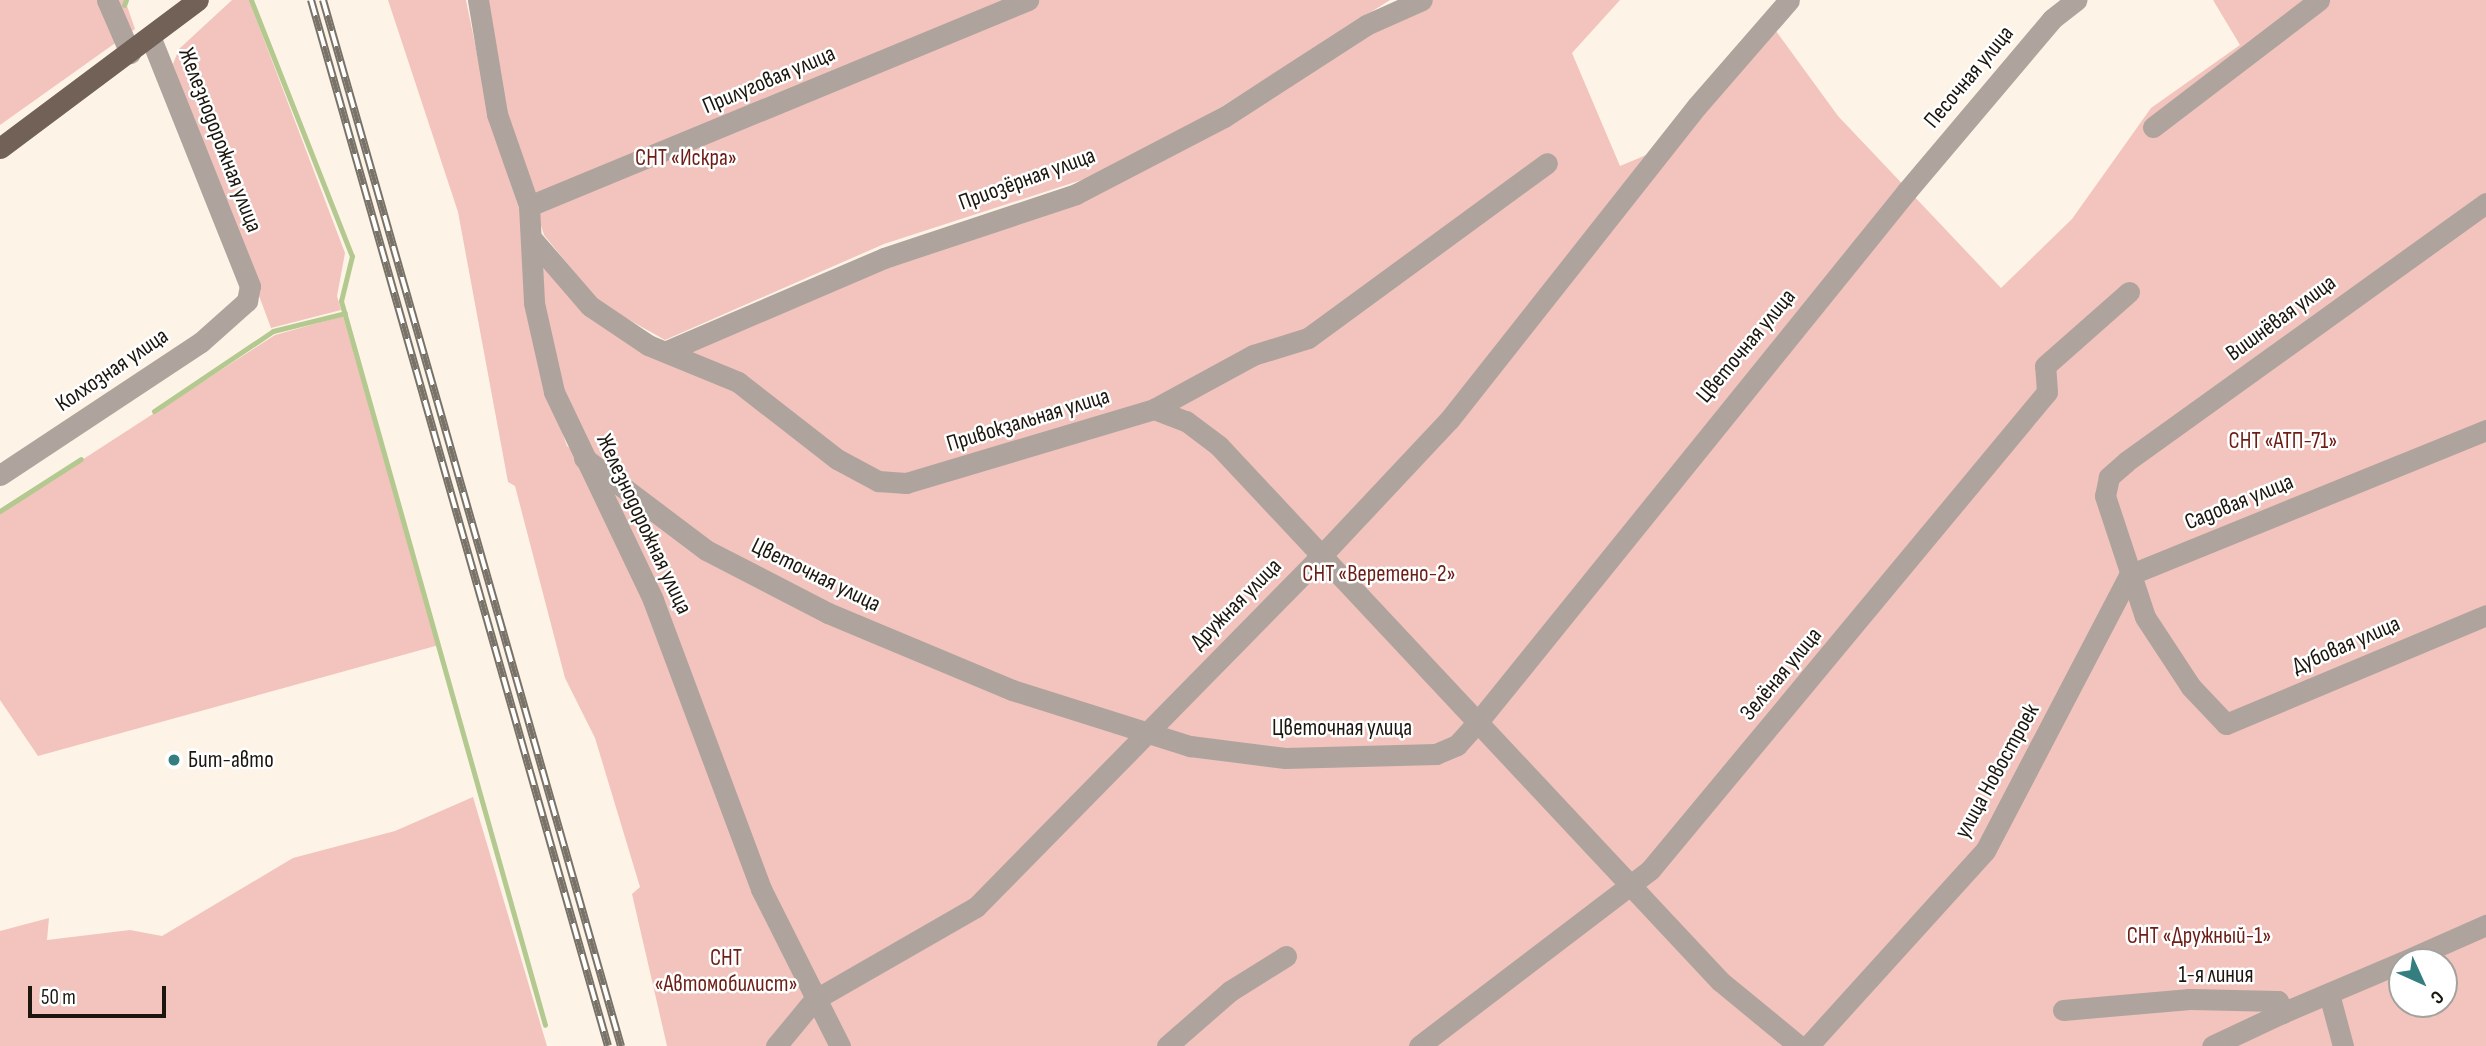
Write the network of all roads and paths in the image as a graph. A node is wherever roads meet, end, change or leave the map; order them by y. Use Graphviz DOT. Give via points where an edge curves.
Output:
graph roads {
  1 [pos="107,0"];
  2 [pos="198,0"];
  3 [pos="478,0"];
  4 [pos="1028,0"];
  5 [pos="1422,0"];
  6 [pos="1789,0"];
  7 [pos="2076,0"];
  8 [pos="2319,0"];
  9 [pos="2051,10"];
  10 [pos="151,38"];
  11 [pos="130,53"];
  12 [pos="2154,127"];
  13 [pos="0,148"];
  14 [pos="1546,163"];
  15 [pos="1906,192"];
  16 [pos="2486,203"];
  17 [pos="529,206"];
  18 [pos="533,240"];
  19 [pos="2129,292"];
  20 [pos="247,301"];
  21 [pos="667,351"];
  22 [pos="1154,409"];
  23 [pos="2486,430"];
  24 [pos="584,458"];
  25 [pos="0,475"];
  26 [pos="1323,554"];
  27 [pos="2129,575"];
  28 [pos="2486,615"];
  29 [pos="1477,723"];
  30 [pos="1143,732"];
  31 [pos="1629,885"];
  32 [pos="2486,925"];
  33 [pos="2434,948"];
  34 [pos="1286,956"];
  35 [pos="2388,968"];
  36 [pos="2329,995"];
  37 [pos="814,1000"];
  38 [pos="2063,1010"];
  39 [pos="2283,1013"];
  40 [pos="776,1046"];
  41 [pos="840,1046"];
  42 [pos="1167,1046"];
  43 [pos="1419,1046"];
  44 [pos="1799,1046"];
  45 [pos="1808,1046"];
  46 [pos="2212,1046"];
  47 [pos="2343,1046"];
  1 -- 11 [label="street"];
  2 -- 10 [label="main road"];
  3 -- 17 [label="street, Железнодорожная улица" via="497,114"];
  4 -- 17 [label="street, Прилуговая улица"];
  5 -- 21 [label="street, Приозёрная улица" via="1366,25 1224,117 1076,194 884,258"];
  6 -- 26 [label="street, Дружная улица" via="1449,419"];
  7 -- 9 [label="street, Песочная улица"];
  8 -- 12 [label="street"];
  9 -- 15 [label="street, Песочная улица"];
  10 -- 11 [label="main road"];
  10 -- 20 [label="street, Железнодорожная улица" via="250,286"];
  11 -- 13 [label="main road"];
  14 -- 22 [label="street, Привокзальная улица" via="1308,338 1253,355"];
  15 -- 29 [label="street, Цветочная улица"];
  16 -- 27 [label="street, Вишнёвая улица" via="2109,477 2105,496"];
  17 -- 18 [label="street, Железнодорожная улица"];
  18 -- 21 [label="street, Привокзальная улица" via="590,306"];
  18 -- 24 [label="street, Железнодорожная улица" via="534,303 554,392"];
  19 -- 31 [label="street, Зелёная улица" via="2045,366 2048,392 1650,870"];
  20 -- 25 [label="street, Колхозная улица" via="201,342"];
  21 -- 22 [label="street, Привокзальная улица" via="738,382 837,458 878,481 906,483"];
  22 -- 26 [label="street" via="1186,421 1219,446"];
  23 -- 27 [label="street, Садовая улица"];
  24 -- 30 [label="street, Цветочная улица" via="706,550 828,613 1012,690"];
  24 -- 37 [label="street, Железнодорожная улица" via="653,600 716,783"];
  26 -- 29 [label="street"];
  26 -- 30 [label="street, Дружная улица"];
  27 -- 28 [label="street, Дубовая улица" via="2145,617 2226,724"];
  27 -- 45 [label="street, улица Новостроек" via="1984,851"];
  29 -- 30 [label="street, Цветочная улица" via="1457,745 1436,754 1285,758 1190,746"];
  29 -- 31 [label="street"];
  30 -- 37 [label="street, Дружная улица" via="976,908"];
  31 -- 43 [label="street, Зелёная улица"];
  31 -- 44 [label="street" via="1751,1010"];
  32 -- 33 [label="street"];
  34 -- 42 [label="street" via="1230,991"];
  35 -- 36 [label="street"];
  36 -- 39 [label="street"];
  36 -- 47 [label="street"];
  37 -- 40 [label="street"];
  37 -- 41 [label="street, Железнодорожная улица" via="829,1013"];
  38 -- 39 [label="street, 1-я линия" via="2240,1000 2278,1001"];
  39 -- 46 [label="street"];
}
